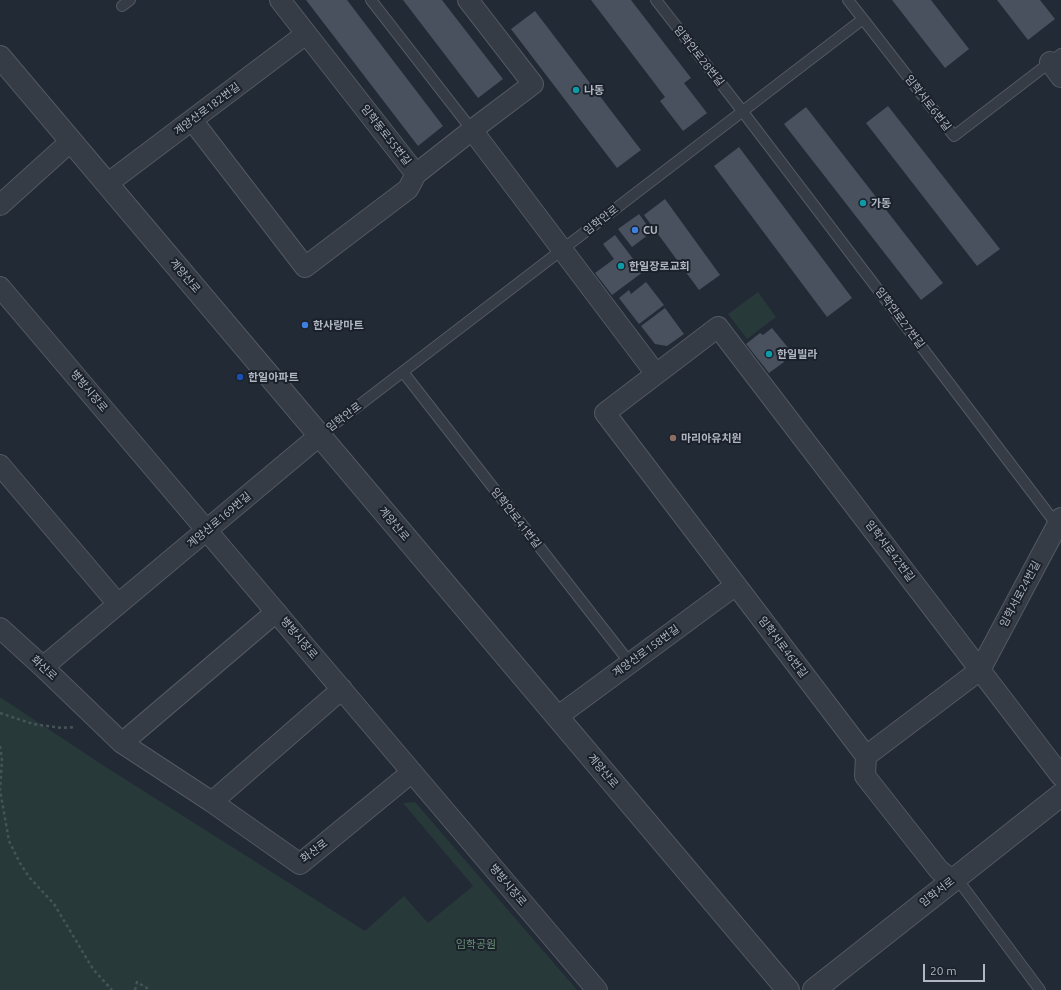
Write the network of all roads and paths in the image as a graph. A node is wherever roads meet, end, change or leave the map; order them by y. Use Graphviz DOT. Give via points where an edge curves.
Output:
graph roads {
  1 [pos="280,0"];
  2 [pos="372,0"];
  3 [pos="468,0"];
  4 [pos="656,0"];
  5 [pos="848,0"];
  6 [pos="863,19"];
  7 [pos="306,34"];
  8 [pos="0,57"];
  9 [pos="1057,64"];
  10 [pos="743,112"];
  11 [pos="192,120"];
  12 [pos="472,130"];
  13 [pos="71,141"];
  14 [pos="416,174"];
  15 [pos="107,184"];
  16 [pos="0,205"];
  17 [pos="563,249"];
  18 [pos="0,287"];
  19 [pos="402,372"];
  20 [pos="656,374"];
  21 [pos="319,436"];
  22 [pos="0,465"];
  23 [pos="1059,522"];
  24 [pos="207,530"];
  25 [pos="736,585"];
  26 [pos="118,604"];
  27 [pos="276,612"];
  28 [pos="0,628"];
  29 [pos="630,663"];
  30 [pos="43,668"];
  31 [pos="980,670"];
  32 [pos="342,689"];
  33 [pos="0,713"];
  34 [pos="557,717"];
  35 [pos="99,721"];
  36 [pos="122,743"];
  37 [pos="0,746"];
  38 [pos="866,756"];
  39 [pos="412,772"];
  40 [pos="1061,776"];
  41 [pos="1061,795"];
  42 [pos="212,802"];
  43 [pos="952,880"];
  44 [pos="112,990"];
  45 [pos="135,990"];
  46 [pos="150,990"];
  47 [pos="597,990"];
  48 [pos="788,990"];
  49 [pos="814,990"];
  50 [pos="1040,990"];
  1 -- 7 [label="street, 임학동로55번길"];
  2 -- 12 [label="lane"];
  3 -- 12 [label="street" via="533,84"];
  4 -- 10 [label="lane, 임학안로28번길"];
  5 -- 6 [label="lane"];
  6 -- 9 [label="lane, 임학서로6번길" via="954,136"];
  6 -- 10 [label="lane, 임학안로"];
  7 -- 11 [label="street, 계양산로182번길"];
  7 -- 14 [label="street, 임학동로55번길"];
  8 -- 13 [label="street, 계양산로"];
  10 -- 17 [label="lane, 임학안로"];
  10 -- 23 [label="lane, 임학안로27번길"];
  11 -- 14 [label="street, 임학동로55번길" via="304,267 408,189"];
  11 -- 15 [label="street, 계양산로182번길"];
  12 -- 14 [label="street"];
  12 -- 17 [label="street"];
  13 -- 15 [label="street, 계양산로"];
  13 -- 16 [label="street"];
  15 -- 21 [label="street, 계양산로"];
  17 -- 19 [label="lane, 임학안로"];
  17 -- 20 [label="street"];
  18 -- 24 [label="street, 병방시장로"];
  19 -- 21 [label="lane, 임학안로"];
  19 -- 29 [label="lane, 임학안로41번길"];
  20 -- 25 [label="street, 임학서로46번길" via="605,413"];
  20 -- 31 [label="street, 임학서로42번길" via="718,327"];
  21 -- 24 [label="street, 계양산로169번길"];
  21 -- 34 [label="street, 계양산로"];
  22 -- 26 [label="street"];
  23 -- 31 [label="street, 임학서로24번길"];
  24 -- 26 [label="street, 계양산로169번길"];
  24 -- 27 [label="street, 병방시장로"];
  25 -- 29 [label="street, 계양산로158번길"];
  25 -- 38 [label="street, 임학서로46번길"];
  26 -- 30 [label="street, 계양산로169번길"];
  27 -- 32 [label="street, 병방시장로"];
  27 -- 36 [label="street"];
  28 -- 30 [label="street, 화산로"];
  29 -- 34 [label="street, 계양산로158번길"];
  30 -- 35 [label="street, 화산로"];
  31 -- 38 [label="street"];
  31 -- 40 [label="street, 임학서로42번길"];
  32 -- 39 [label="street, 병방시장로"];
  32 -- 42 [label="street"];
  33 -- 35 [label="path" via="33,724 62,728"];
  34 -- 48 [label="street, 계양산로"];
  35 -- 36 [label="street, 화산로"];
  36 -- 42 [label="street, 화산로"];
  37 -- 44 [label="path" via="0,790 9,841 29,877 54,904 93,969"];
  38 -- 43 [label="street" via="865,776 939,870"];
  39 -- 42 [label="street, 화산로" via="300,864"];
  39 -- 47 [label="street, 병방시장로"];
  41 -- 43 [label="street, 임학서로"];
  43 -- 49 [label="street, 임학서로"];
  43 -- 50 [label="lane" via="961,884"];
  45 -- 46 [label="path" via="137,982"];
}
